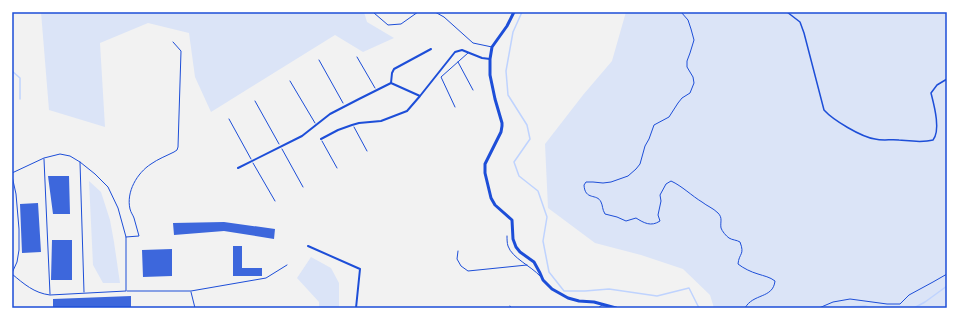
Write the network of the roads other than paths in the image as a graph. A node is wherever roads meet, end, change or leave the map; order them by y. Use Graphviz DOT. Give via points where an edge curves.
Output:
graph roads {
  1 [pos="374,12"];
  2 [pos="418,12"];
  3 [pos="435,12"];
  4 [pos="514,12"];
  5 [pos="787,12"];
  6 [pos="173,42"];
  7 [pos="492,47"];
  8 [pos="431,49"];
  9 [pos="468,52"];
  10 [pos="490,59"];
  11 [pos="458,62"];
  12 [pos="947,79"];
  13 [pos="391,83"];
  14 [pos="473,90"];
  15 [pos="420,96"];
  16 [pos="455,107"];
  17 [pos="321,139"];
  18 [pos="44,158"];
  19 [pos="80,162"];
  20 [pos="238,168"];
  21 [pos="12,173"];
  22 [pos="12,176"];
  23 [pos="507,236"];
  24 [pos="126,237"];
  25 [pos="308,246"];
  26 [pos="458,251"];
  27 [pos="287,265"];
  28 [pos="527,265"];
  29 [pos="12,274"];
  30 [pos="543,280"];
  31 [pos="126,291"];
  32 [pos="190,291"];
  33 [pos="84,293"];
  34 [pos="50,295"];
  35 [pos="603,304"];
  36 [pos="195,308"];
  37 [pos="356,308"];
  38 [pos="598,308"];
  39 [pos="616,308"];
  1 -- 2 [label="lane" via="388,25 401,24"];
  3 -- 7 [label="lane" via="473,43"];
  4 -- 7 [label="street"];
  5 -- 12 [label="street" via="800,22 824,110 832,118 867,138 922,142 933,140 937,133 931,93"];
  6 -- 24 [label="lane" via="181,51 178,147 174,152 149,165 133,185 130,211 139,236"];
  7 -- 10 [label="street"];
  8 -- 13 [label="street" via="394,69"];
  9 -- 10 [label="street"];
  9 -- 11 [label="lane"];
  9 -- 15 [label="street" via="455,52"];
  10 -- 30 [label="street" via="490,75 502,123 501,132 484,164 485,173 495,205 512,220 516,247 534,262"];
  11 -- 14 [label="lane"];
  11 -- 16 [label="lane" via="441,77"];
  13 -- 15 [label="street"];
  13 -- 20 [label="street" via="330,114 302,136"];
  15 -- 17 [label="street" via="408,111 381,121 352,125"];
  18 -- 19 [label="lane" via="60,154"];
  18 -- 21 [label="lane"];
  18 -- 34 [label="lane"];
  19 -- 24 [label="lane" via="108,187 118,208"];
  19 -- 33 [label="lane"];
  22 -- 29 [label="lane" via="16,194 19,250"];
  23 -- 28 [label="lane" via="512,253"];
  24 -- 31 [label="lane"];
  25 -- 37 [label="street" via="360,269"];
  26 -- 28 [label="lane" via="457,260 468,271"];
  27 -- 32 [label="lane" via="266,278"];
  28 -- 30 [label="lane"];
  29 -- 34 [label="lane" via="32,289"];
  30 -- 35 [label="street" via="552,289 568,298"];
  31 -- 32 [label="lane"];
  31 -- 33 [label="lane"];
  32 -- 36 [label="lane"];
  33 -- 34 [label="lane"];
  35 -- 38 [label="lane"];
  35 -- 39 [label="street"];
}
